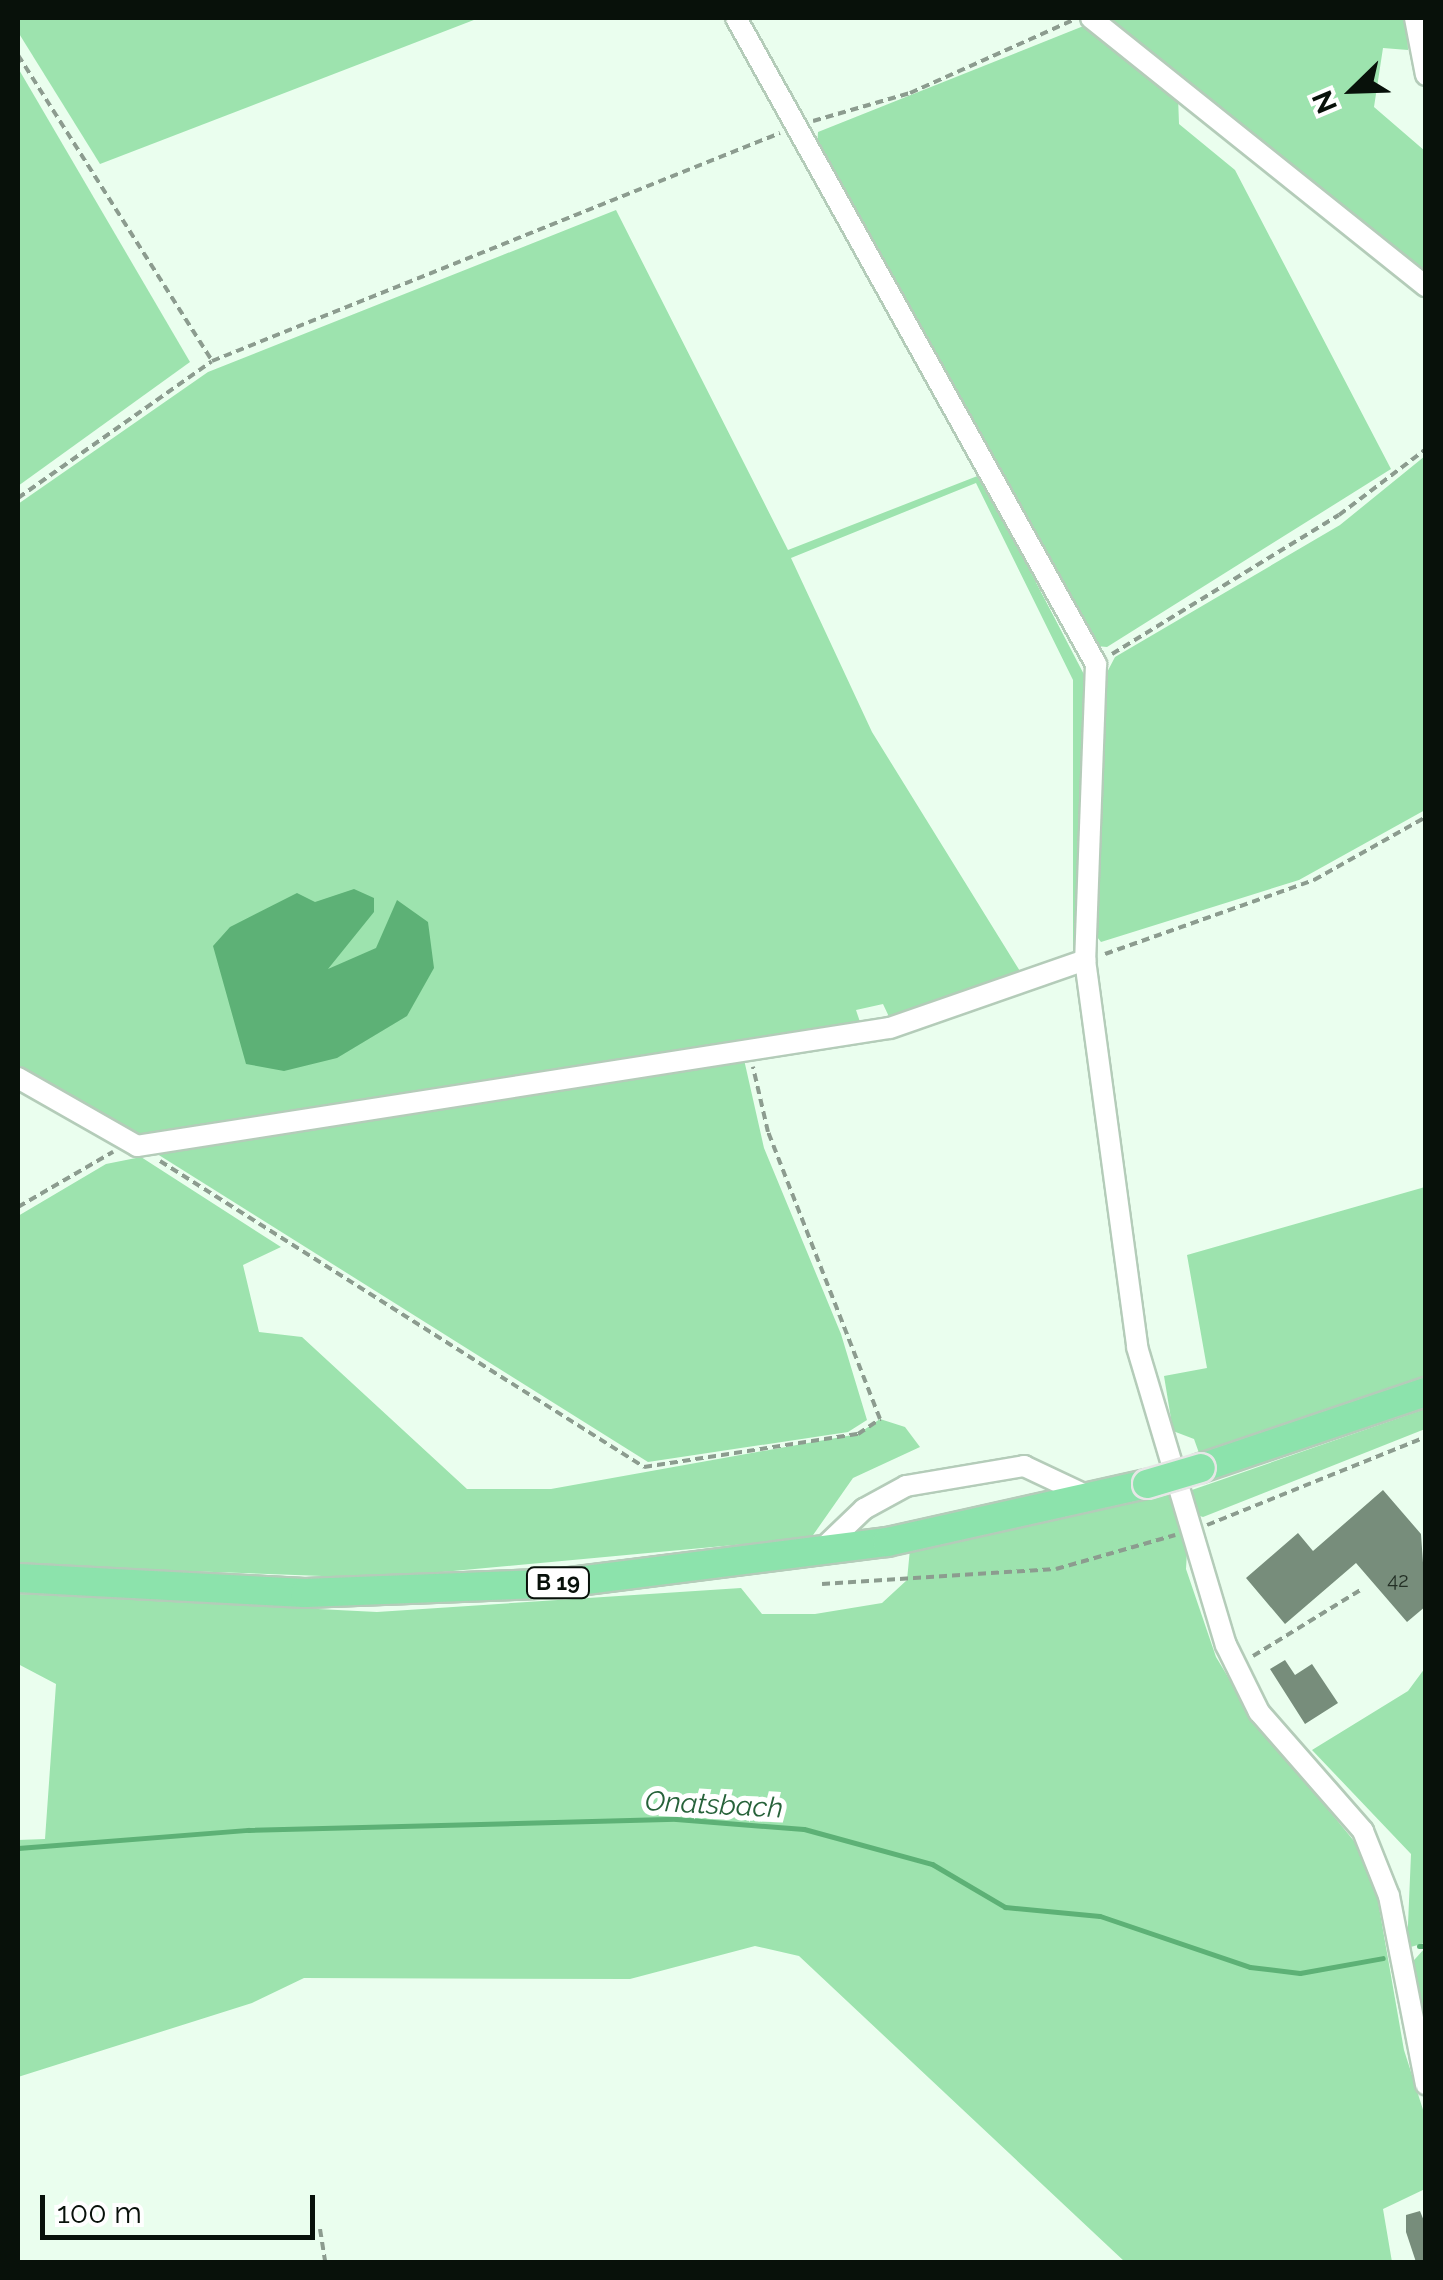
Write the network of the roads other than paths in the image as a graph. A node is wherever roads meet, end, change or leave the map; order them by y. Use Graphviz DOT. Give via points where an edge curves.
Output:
graph roads {
  1 [pos="736,18"];
  2 [pos="1091,18"];
  3 [pos="1416,18"];
  4 [pos="1426,75"];
  5 [pos="1426,286"];
  6 [pos="1085,960"];
  7 [pos="18,1078"];
  8 [pos="1426,1392"];
  9 [pos="1092,1498"];
  10 [pos="818,1553"];
  11 [pos="18,1578"];
  12 [pos="1426,2084"];
  1 -- 6 [label="street" via="1096,664"];
  2 -- 5 [label="street"];
  3 -- 4 [label="street"];
  6 -- 7 [label="street" via="890,1028 132,1145"];
  6 -- 12 [label="street" via="1118,1252 1188,1533 1259,1712 1363,1831 1389,1896"];
  8 -- 9 [label="main road, B 19, bridge"];
  9 -- 10 [label="main road, B 19"];
  9 -- 10 [label="street" via="1024,1466 906,1486 864,1509"];
  10 -- 11 [label="main road, B 19" via="408,1591"];
}
